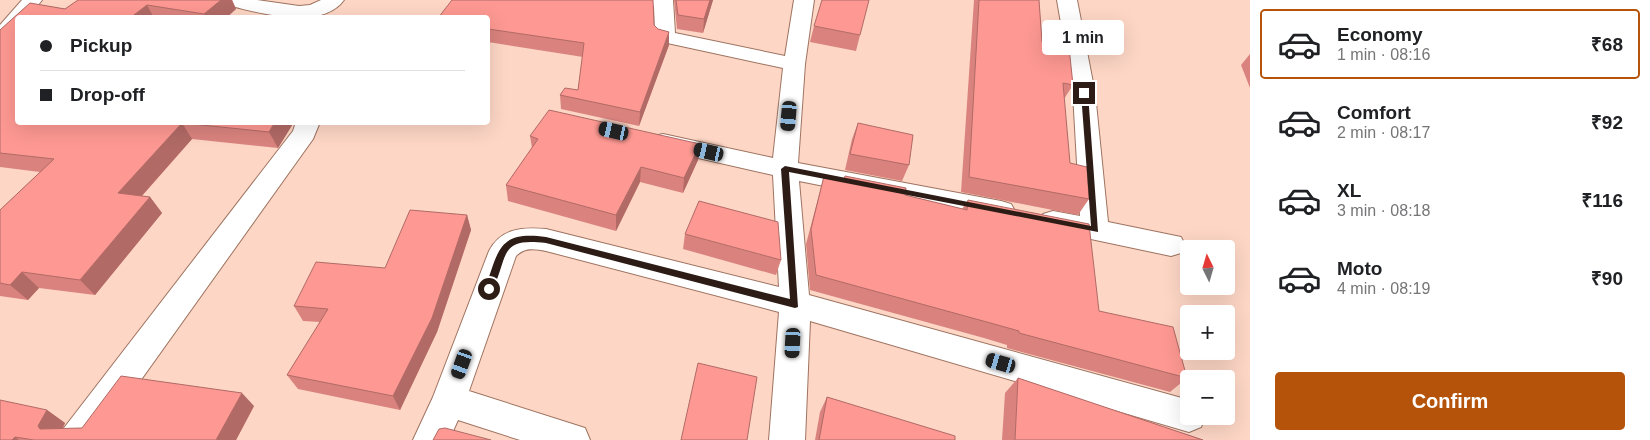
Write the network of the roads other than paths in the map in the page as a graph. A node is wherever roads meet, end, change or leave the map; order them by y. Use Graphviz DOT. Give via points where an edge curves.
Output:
graph roads {
  1 [pos="32,0"];
  2 [pos="232,0"];
  3 [pos="334,0"];
  4 [pos="649,0"];
  5 [pos="804,0"];
  6 [pos="1067,0"];
  7 [pos="20,15"];
  8 [pos="15,20"];
  9 [pos="2,36"];
  10 [pos="15,47"];
  11 [pos="794,64"];
  12 [pos="307,125"];
  13 [pos="642,137"];
  14 [pos="785,169"];
  15 [pos="1095,230"];
  16 [pos="1171,245"];
  17 [pos="795,304"];
  18 [pos="449,401"];
  19 [pos="1180,413"];
  20 [pos="77,440"];
  21 [pos="431,440"];
  22 [pos="572,440"];
  23 [pos="787,440"];
  1 -- 7 [label="street"];
  2 -- 3 [label="street" via="271,9 305,12 320,9"];
  4 -- 11 [label="street" via="664,1 665,37"];
  5 -- 11 [label="street"];
  6 -- 15 [label="street" via="1084,93"];
  8 -- 9 [label="street"];
  9 -- 10 [label="street"];
  11 -- 14 [label="street"];
  12 -- 20 [label="street"];
  13 -- 14 [label="street"];
  14 -- 15 [label="street"];
  14 -- 17 [label="street"];
  15 -- 16 [label="street"];
  17 -- 18 [label="street" via="546,240 526,238 511,242 503,251"];
  17 -- 19 [label="street"];
  17 -- 23 [label="street"];
  18 -- 21 [label="street"];
  18 -- 22 [label="street"];
}
